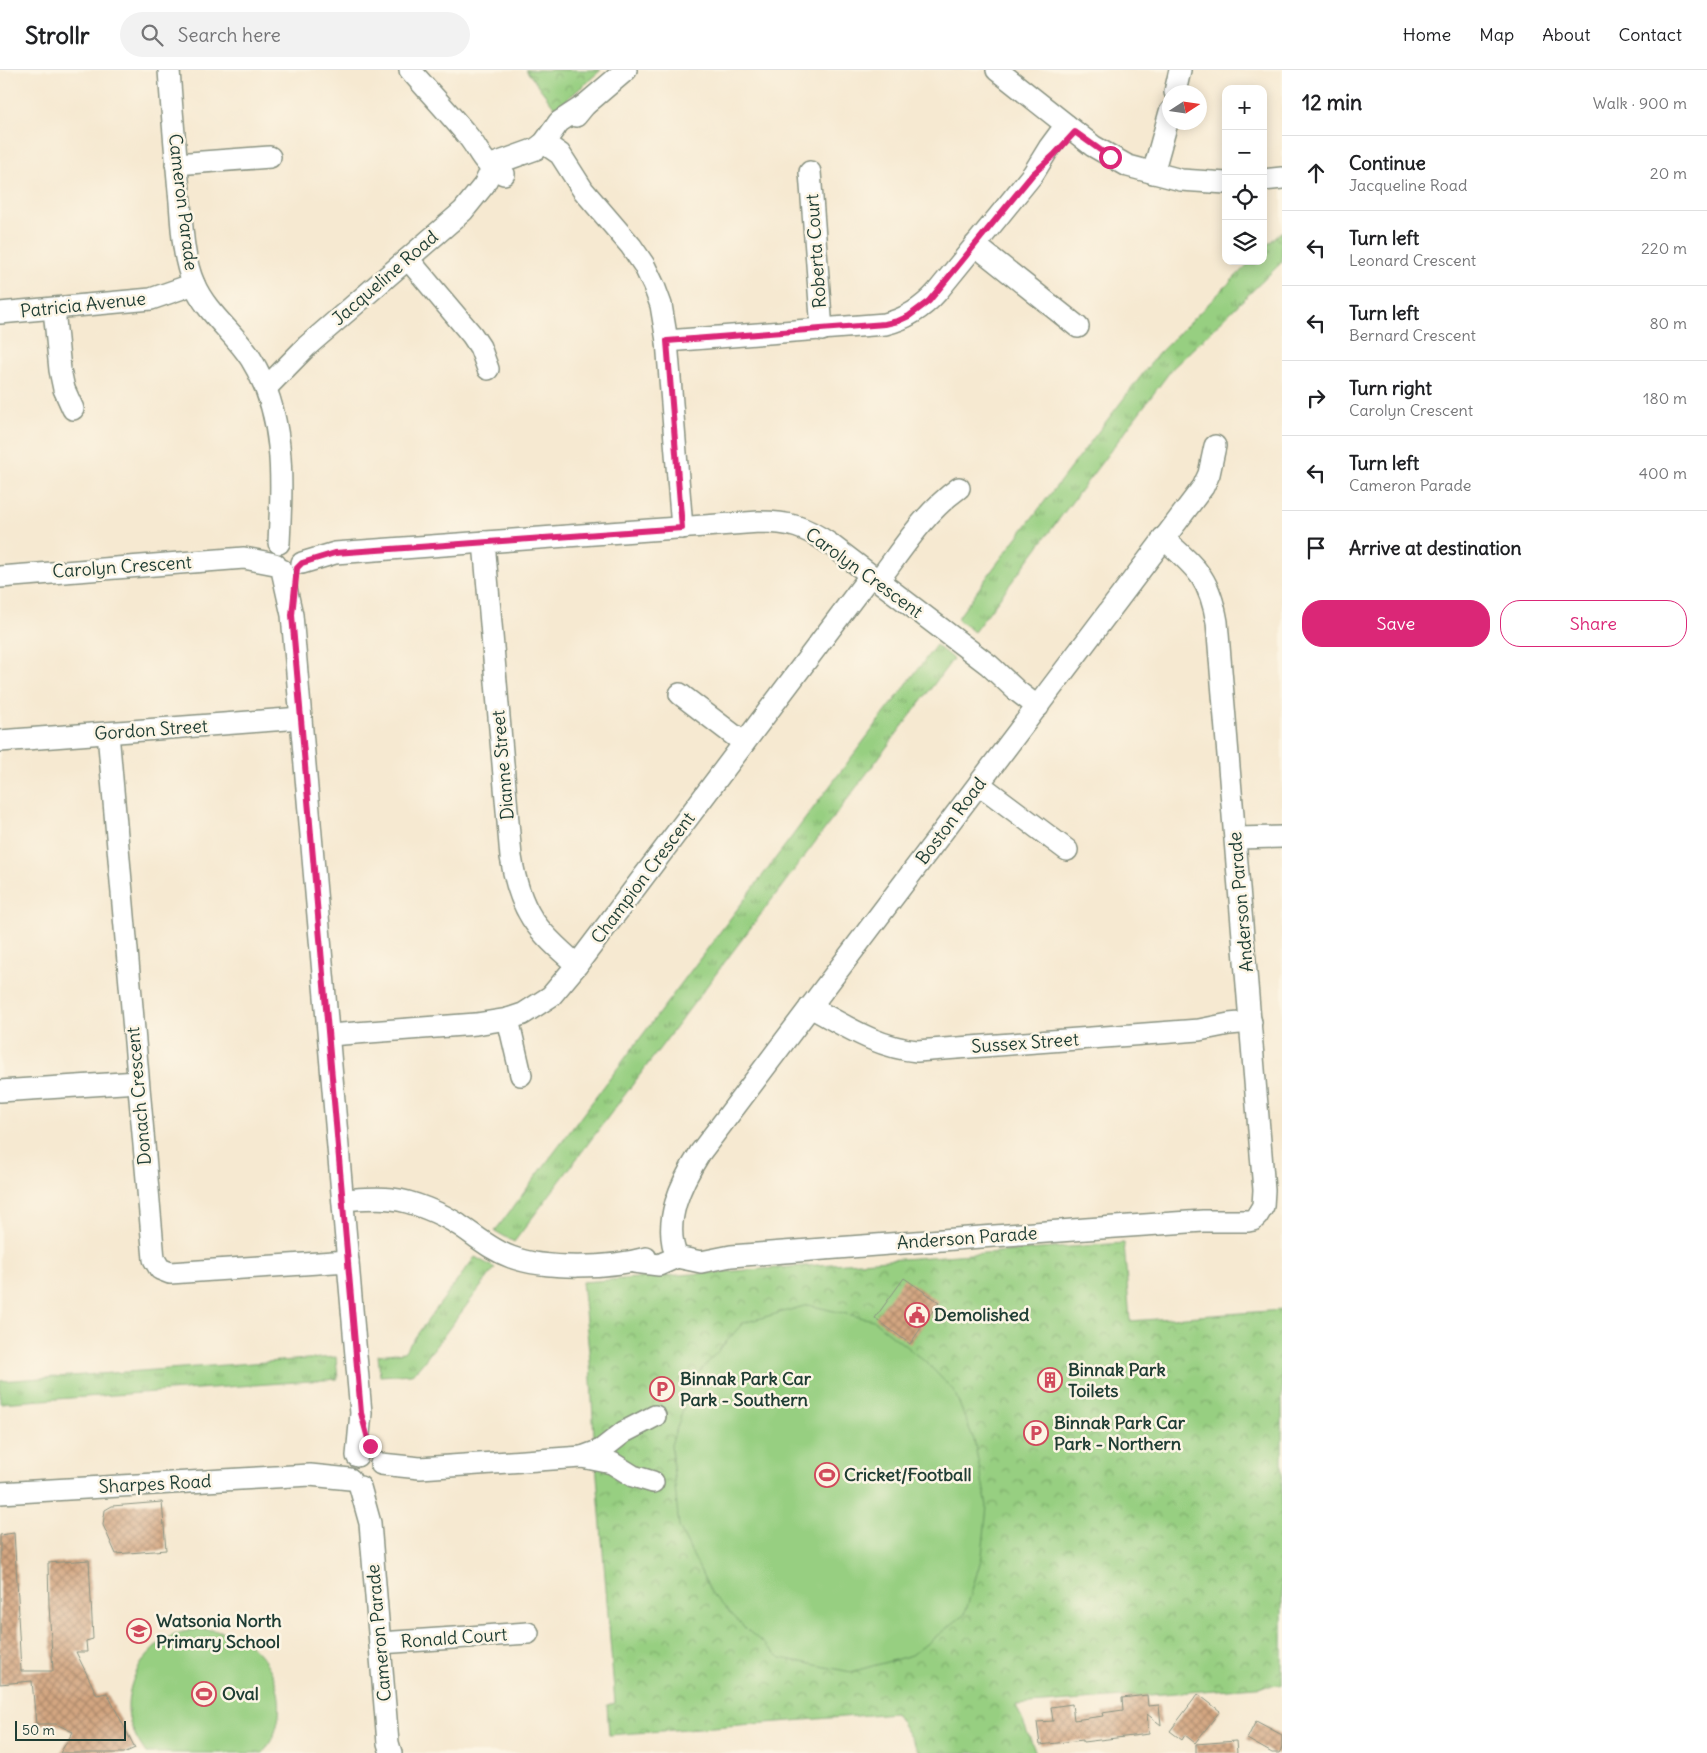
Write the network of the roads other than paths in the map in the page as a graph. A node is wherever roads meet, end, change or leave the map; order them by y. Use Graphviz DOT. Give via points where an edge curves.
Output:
graph roads {
  1 [pos="169,70"];
  2 [pos="410,70"];
  3 [pos="626,70"];
  4 [pos="997,70"];
  5 [pos="1180,70"];
  6 [pos="1177,85"];
  7 [pos="1070,129"];
  8 [pos="1165,130"];
  9 [pos="549,149"];
  10 [pos="270,157"];
  11 [pos="176,164"];
  12 [pos="498,168"];
  13 [pos="810,172"];
  14 [pos="1153,173"];
  15 [pos="1282,178"];
  16 [pos="1267,180"];
  17 [pos="1222,182"];
  18 [pos="975,245"];
  19 [pos="408,259"];
  20 [pos="194,284"];
  21 [pos="54,308"];
  22 [pos="0,313"];
  23 [pos="1078,327"];
  24 [pos="822,330"];
  25 [pos="667,341"];
  26 [pos="488,369"];
  27 [pos="262,380"];
  28 [pos="73,409"];
  29 [pos="1215,446"];
  30 [pos="959,488"];
  31 [pos="682,528"];
  32 [pos="484,542"];
  33 [pos="1160,542"];
  34 [pos="288,556"];
  35 [pos="0,577"];
  36 [pos="874,578"];
  37 [pos="680,694"];
  38 [pos="1040,703"];
  39 [pos="301,718"];
  40 [pos="108,733"];
  41 [pos="0,741"];
  42 [pos="744,743"];
  43 [pos="979,784"];
  44 [pos="1282,837"];
  45 [pos="1282,842"];
  46 [pos="1236,843"];
  47 [pos="1067,850"];
  48 [pos="577,965"];
  49 [pos="814,1001"];
  50 [pos="508,1019"];
  51 [pos="1251,1026"];
  52 [pos="329,1035"];
  53 [pos="521,1075"];
  54 [pos="138,1082"];
  55 [pos="0,1091"];
  56 [pos="343,1205"];
  57 [pos="676,1250"];
  58 [pos="348,1261"];
  59 [pos="656,1416"];
  60 [pos="582,1457"];
  61 [pos="366,1471"];
  62 [pos="653,1482"];
  63 [pos="0,1493"];
  64 [pos="528,1633"];
  65 [pos="380,1643"];
  66 [pos="389,1750"];
  1 -- 11 [label="street, Cameron Parade"];
  2 -- 12 [label="street" via="469,138 482,160"];
  3 -- 9 [label="street" via="586,105 559,122"];
  4 -- 7 [label="street"];
  5 -- 6 [label="street"];
  7 -- 14 [label="street" via="1110,157"];
  7 -- 18 [label="street" via="1049,148 1033,174"];
  8 -- 14 [label="street"];
  9 -- 12 [label="street" via="536,149"];
  9 -- 25 [label="street" via="551,158 583,190 644,265 661,304"];
  10 -- 11 [label="street"];
  11 -- 20 [label="street, Cameron Parade" via="184,244"];
  12 -- 19 [label="street, Jacqueline Road" via="462,211"];
  13 -- 24 [label="street, Roberta Court"];
  14 -- 17 [label="street" via="1181,180"];
  15 -- 16 [label="street"];
  18 -- 23 [label="street"];
  18 -- 24 [label="street" via="929,301 909,316 885,324"];
  19 -- 26 [label="street" via="472,335"];
  19 -- 27 [label="street, Jacqueline Road" via="307,346"];
  20 -- 21 [label="street, Patricia Avenue" via="151,299"];
  20 -- 27 [label="street, Cameron Parade" via="251,358"];
  21 -- 22 [label="street, Patricia Avenue"];
  21 -- 28 [label="street" via="60,370"];
  24 -- 25 [label="street"];
  25 -- 31 [label="street"];
  27 -- 34 [label="street, Cameron Parade" via="276,419"];
  29 -- 33 [label="street, Boston Road" via="1203,487"];
  30 -- 36 [label="street, Champion Crescent" via="937,505"];
  31 -- 32 [label="street, Carolyn Crescent"];
  31 -- 36 [label="street, Carolyn Crescent" via="759,522 797,525 818,535"];
  32 -- 34 [label="street, Carolyn Crescent"];
  32 -- 48 [label="street, Dianne Street" via="514,876 534,922 544,936"];
  33 -- 38 [label="street, Boston Road"];
  33 -- 46 [label="street, Anderson Parade" via="1197,569 1212,599 1217,622"];
  34 -- 35 [label="street, Carolyn Crescent"];
  34 -- 39 [label="street, Cameron Parade"];
  36 -- 38 [label="street, Carolyn Crescent" via="990,665 1021,683"];
  36 -- 42 [label="street, Champion Crescent"];
  37 -- 42 [label="street"];
  38 -- 43 [label="street, Boston Road"];
  39 -- 40 [label="street, Gordon Street"];
  39 -- 52 [label="street, Cameron Parade"];
  40 -- 41 [label="street, Gordon Street"];
  40 -- 54 [label="street, Donach Crescent"];
  42 -- 48 [label="street, Champion Crescent"];
  43 -- 47 [label="street"];
  43 -- 49 [label="street, Boston Road"];
  44 -- 46 [label="street"];
  45 -- 46 [label="street"];
  46 -- 51 [label="street, Anderson Parade"];
  48 -- 50 [label="street, Champion Crescent" via="551,996 523,1014"];
  49 -- 51 [label="street, Sussex Street" via="865,1038 917,1051 1199,1030 1229,1033"];
  49 -- 57 [label="street, Boston Road" via="700,1153 680,1193"];
  50 -- 52 [label="street, Champion Crescent"];
  50 -- 53 [label="street"];
  51 -- 57 [label="street, Anderson Parade" via="1264,1190 1263,1206 1253,1220 1202,1221 731,1256 701,1262"];
  52 -- 56 [label="street, Cameron Parade"];
  54 -- 55 [label="street"];
  54 -- 58 [label="street, Donach Crescent" via="152,1251 160,1269 181,1273"];
  56 -- 57 [label="street, Anderson Parade" via="377,1198 395,1199 448,1218 494,1249 527,1262 561,1266 634,1262 659,1265"];
  56 -- 58 [label="street, Cameron Parade"];
  58 -- 61 [label="street, Cameron Parade"];
  59 -- 60 [label="street, Sharpes Road" via="624,1432 601,1450"];
  60 -- 61 [label="street, Sharpes Road"];
  60 -- 62 [label="street, Sharpes Road" via="612,1463 633,1476"];
  61 -- 63 [label="street, Sharpes Road"];
  61 -- 65 [label="street, Cameron Parade"];
  64 -- 65 [label="street, Ronald Court"];
  65 -- 66 [label="street, Cameron Parade"];
}
